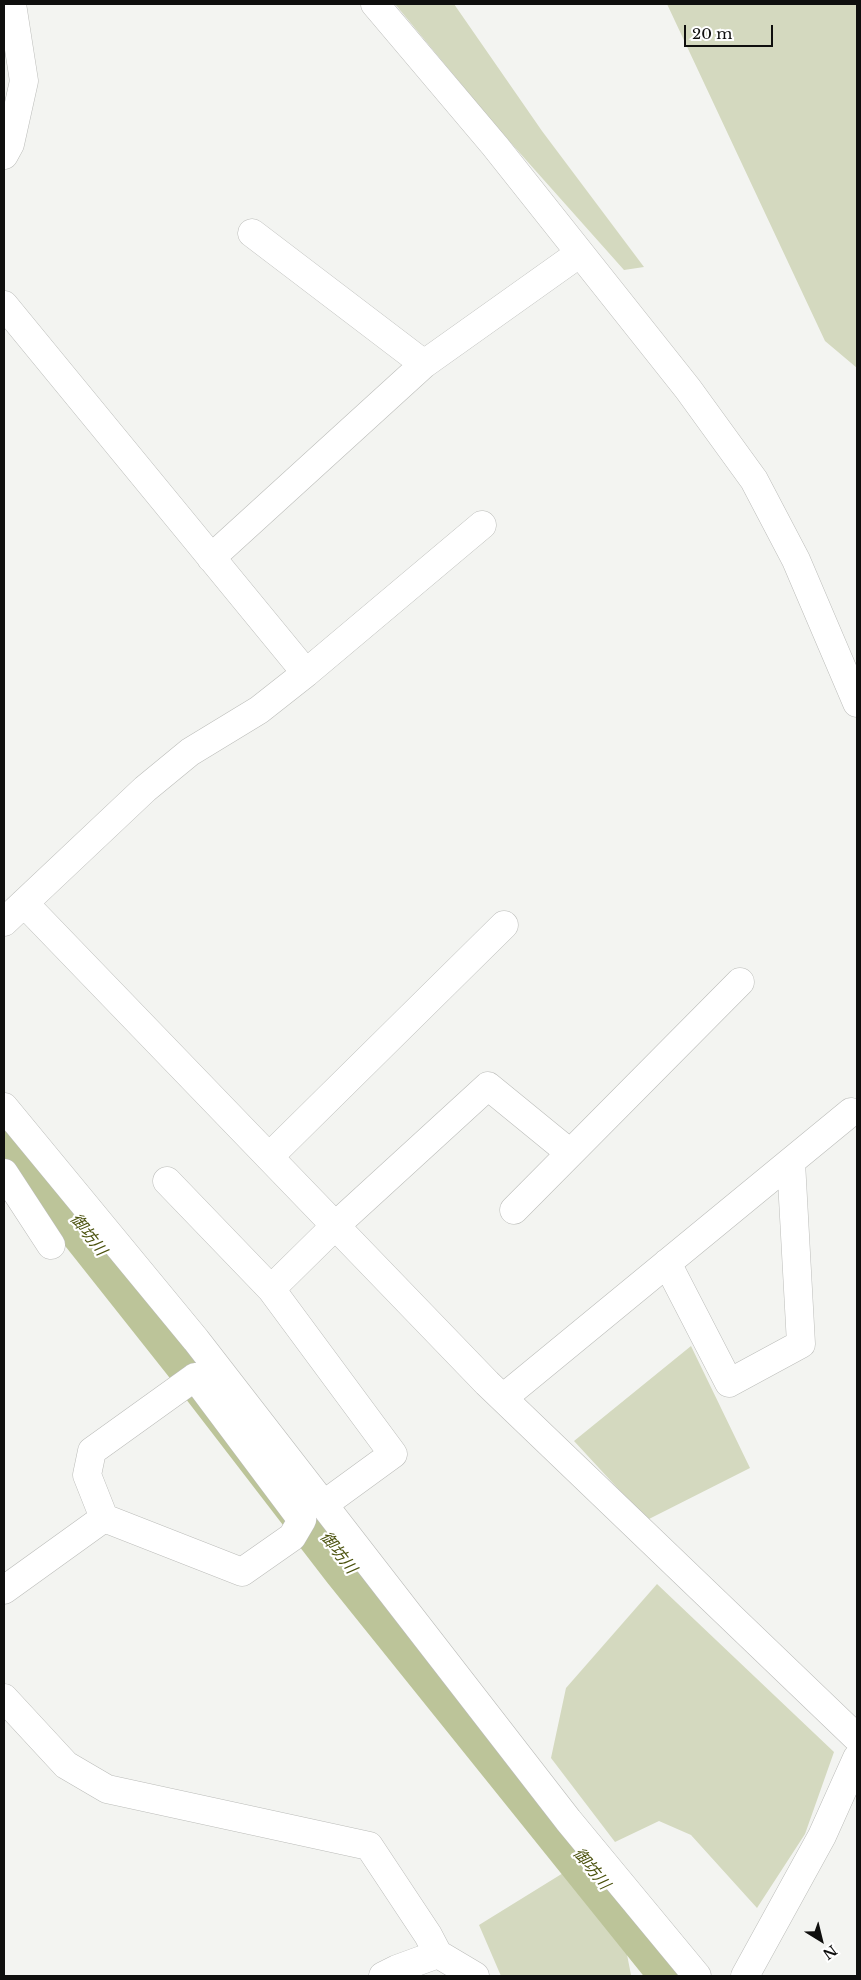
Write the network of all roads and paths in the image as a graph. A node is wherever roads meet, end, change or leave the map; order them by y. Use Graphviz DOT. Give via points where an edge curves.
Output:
graph roads {
  1 [pos="12,4"];
  2 [pos="375,4"];
  3 [pos="4,156"];
  4 [pos="252,232"];
  5 [pos="580,253"];
  6 [pos="4,305"];
  7 [pos="424,364"];
  8 [pos="482,525"];
  9 [pos="211,558"];
  10 [pos="306,673"];
  11 [pos="857,703"];
  12 [pos="24,904"];
  13 [pos="4,922"];
  14 [pos="504,925"];
  15 [pos="740,982"];
  16 [pos="4,1107"];
  17 [pos="851,1112"];
  18 [pos="570,1154"];
  19 [pos="269,1157"];
  20 [pos="791,1162"];
  21 [pos="4,1173"];
  22 [pos="167,1181"];
  23 [pos="514,1210"];
  24 [pos="335,1226"];
  25 [pos="51,1245"];
  26 [pos="667,1263"];
  27 [pos="271,1289"];
  28 [pos="503,1398"];
  29 [pos="323,1505"];
  30 [pos="104,1518"];
  31 [pos="4,1590"];
  32 [pos="4,1698"];
  33 [pos="857,1738"];
  34 [pos="857,1758"];
  35 [pos="438,1954"];
  36 [pos="383,1976"];
  37 [pos="475,1976"];
  38 [pos="697,1976"];
  39 [pos="745,1976"];
  1 -- 3 [label="street" via="24,81 10,144"];
  2 -- 5 [label="street"];
  4 -- 7 [label="street"];
  5 -- 7 [label="street"];
  5 -- 11 [label="street" via="688,389 754,480 796,560"];
  6 -- 9 [label="street"];
  7 -- 9 [label="street"];
  8 -- 10 [label="street"];
  9 -- 10 [label="street"];
  10 -- 12 [label="street" via="259,710 190,752 145,789"];
  12 -- 13 [label="street"];
  12 -- 19 [label="street"];
  14 -- 19 [label="street"];
  15 -- 18 [label="street"];
  16 -- 29 [label="street" via="196,1340"];
  17 -- 20 [label="street"];
  18 -- 23 [label="street"];
  18 -- 24 [label="street" via="488,1086"];
  19 -- 24 [label="street"];
  20 -- 26 [label="street"];
  20 -- 26 [label="street" via="801,1344 729,1383"];
  21 -- 25 [label="street"];
  22 -- 27 [label="street"];
  24 -- 27 [label="street"];
  24 -- 28 [label="street"];
  26 -- 28 [label="street"];
  27 -- 29 [label="street" via="392,1454"];
  28 -- 33 [label="street"];
  29 -- 38 [label="street" via="568,1820"];
  30 -- 30 [label="street" via="87,1475 92,1451 195,1378 302,1520 292,1537 242,1572"];
  30 -- 31 [label="street"];
  32 -- 35 [label="street" via="66,1765 107,1789 369,1846"];
  34 -- 39 [label="street" via="822,1836"];
  35 -- 36 [label="street"];
  35 -- 37 [label="street"];
}
